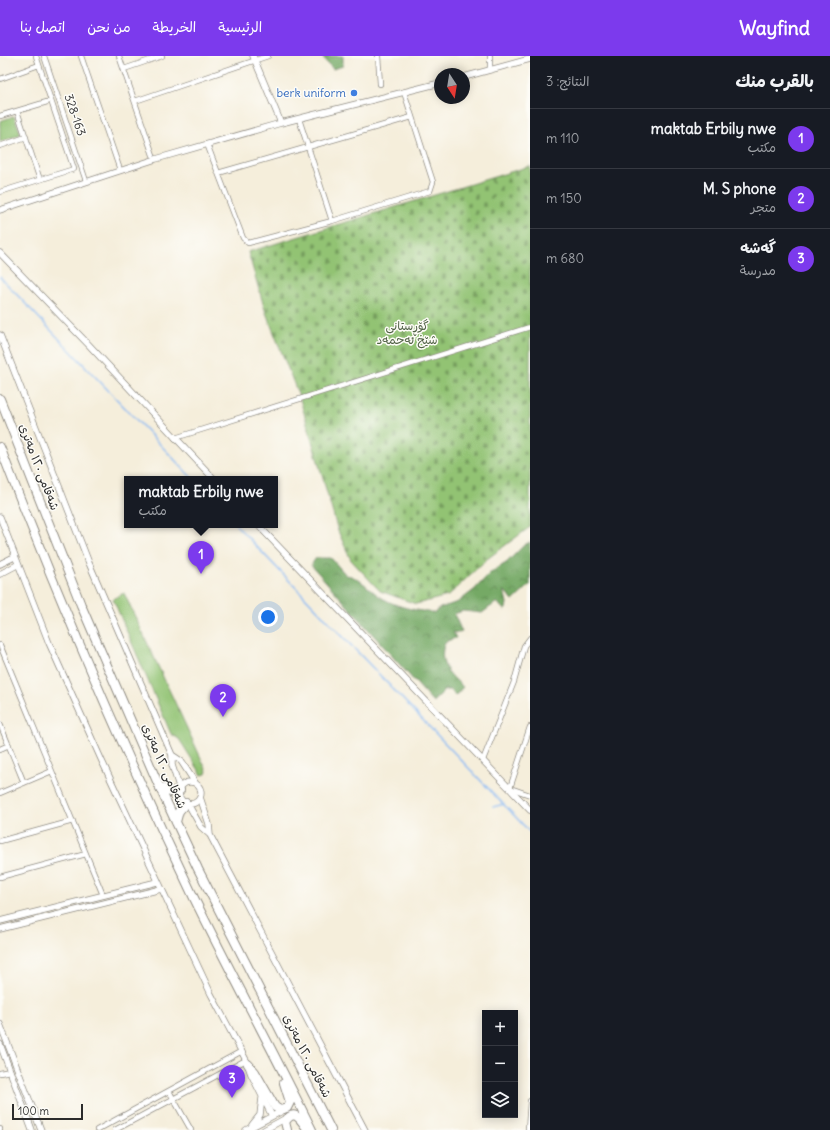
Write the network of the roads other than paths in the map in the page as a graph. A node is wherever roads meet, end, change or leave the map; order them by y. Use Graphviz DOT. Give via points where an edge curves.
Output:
graph roads {
  1 [pos="36,56"];
  2 [pos="44,56"];
  3 [pos="81,56"];
  4 [pos="119,56"];
  5 [pos="162,56"];
  6 [pos="268,56"];
  7 [pos="378,56"];
  8 [pos="490,56"];
  9 [pos="254,59"];
  10 [pos="530,59"];
  11 [pos="39,65"];
  12 [pos="124,69"];
  13 [pos="490,70"];
  14 [pos="470,75"];
  15 [pos="0,78"];
  16 [pos="380,84"];
  17 [pos="434,84"];
  18 [pos="404,92"];
  19 [pos="135,101"];
  20 [pos="47,102"];
  21 [pos="17,111"];
  22 [pos="0,116"];
  23 [pos="412,117"];
  24 [pos="299,119"];
  25 [pos="281,123"];
  26 [pos="26,137"];
  27 [pos="207,144"];
  28 [pos="0,146"];
  29 [pos="308,146"];
  30 [pos="154,156"];
  31 [pos="79,159"];
  32 [pos="73,162"];
  33 [pos="120,170"];
  34 [pos="218,173"];
  35 [pos="39,177"];
  36 [pos="86,181"];
  37 [pos="0,192"];
  38 [pos="0,210"];
  39 [pos="332,221"];
  40 [pos="0,253"];
  41 [pos="530,327"];
  42 [pos="0,335"];
  43 [pos="0,399"];
  44 [pos="175,438"];
  45 [pos="0,447"];
  46 [pos="211,476"];
  47 [pos="0,518"];
  48 [pos="261,528"];
  49 [pos="14,557"];
  50 [pos="0,564"];
  51 [pos="18,565"];
  52 [pos="0,574"];
  53 [pos="530,638"];
  54 [pos="0,645"];
  55 [pos="0,724"];
  56 [pos="530,727"];
  57 [pos="8,745"];
  58 [pos="0,749"];
  59 [pos="172,755"];
  60 [pos="483,760"];
  61 [pos="52,772"];
  62 [pos="24,783"];
  63 [pos="197,784"];
  64 [pos="159,786"];
  65 [pos="510,788"];
  66 [pos="180,790"];
  67 [pos="0,793"];
  68 [pos="530,795"];
  69 [pos="200,797"];
  70 [pos="187,804"];
  71 [pos="530,810"];
  72 [pos="73,822"];
  73 [pos="176,822"];
  74 [pos="210,836"];
  75 [pos="0,841"];
  76 [pos="86,854"];
  77 [pos="0,877"];
  78 [pos="157,882"];
  79 [pos="161,889"];
  80 [pos="103,895"];
  81 [pos="0,921"];
  82 [pos="0,929"];
  83 [pos="0,1024"];
  84 [pos="0,1044"];
  85 [pos="271,1048"];
  86 [pos="242,1051"];
  87 [pos="247,1062"];
  88 [pos="10,1071"];
  89 [pos="0,1073"];
  90 [pos="169,1091"];
  91 [pos="262,1096"];
  92 [pos="173,1099"];
  93 [pos="530,1101"];
  94 [pos="290,1112"];
  95 [pos="272,1116"];
  96 [pos="529,1116"];
  97 [pos="32,1130"];
  98 [pos="41,1130"];
  99 [pos="97,1130"];
  100 [pos="115,1130"];
  101 [pos="191,1130"];
  102 [pos="247,1130"];
  103 [pos="264,1130"];
  104 [pos="286,1130"];
  105 [pos="308,1130"];
  106 [pos="312,1130"];
  107 [pos="331,1130"];
  108 [pos="365,1130"];
  109 [pos="528,1130"];
  1 -- 11 [label="street"];
  2 -- 31 [label="street, 328-163"];
  3 -- 33 [label="street"];
  4 -- 12 [label="street"];
  5 -- 12 [label="street"];
  6 -- 9 [label="street"];
  7 -- 16 [label="street"];
  8 -- 13 [label="street"];
  9 -- 19 [label="street"];
  9 -- 25 [label="street"];
  10 -- 13 [label="street"];
  11 -- 15 [label="street"];
  11 -- 32 [label="street"];
  12 -- 19 [label="street"];
  13 -- 14 [label="street"];
  17 -- 18 [label="street"];
  18 -- 23 [label="street"];
  18 -- 24 [label="street"];
  19 -- 30 [label="street"];
  20 -- 21 [label="street"];
  21 -- 22 [label="street"];
  21 -- 26 [label="street"];
  23 -- 29 [label="street"];
  23 -- 39 [label="street" via="433,182 430,191"];
  24 -- 25 [label="street"];
  24 -- 29 [label="street"];
  25 -- 27 [label="street"];
  26 -- 28 [label="street"];
  26 -- 35 [label="street"];
  27 -- 33 [label="street"];
  27 -- 34 [label="street"];
  29 -- 34 [label="street"];
  29 -- 39 [label="street"];
  31 -- 32 [label="street"];
  31 -- 36 [label="street, 328-163"];
  32 -- 37 [label="street" via="72,172"];
  33 -- 36 [label="street"];
  34 -- 39 [label="street" via="246,243"];
  36 -- 38 [label="street"];
  40 -- 44 [label="street"];
  41 -- 44 [label="street"];
  42 -- 59 [label="street" via="89,563"];
  43 -- 64 [label="highway, شەقامی ١٢٠ مەتری" via="81,605"];
  44 -- 46 [label="street"];
  45 -- 85 [label="highway" via="64,608 151,807 195,900"];
  47 -- 49 [label="street"];
  48 -- 60 [label="street"];
  49 -- 50 [label="street"];
  49 -- 51 [label="street"];
  51 -- 52 [label="street"];
  51 -- 78 [label="street" via="52,651"];
  53 -- 60 [label="street" via="524,646 514,682"];
  54 -- 61 [label="street"];
  55 -- 57 [label="street"];
  56 -- 65 [label="street"];
  57 -- 58 [label="street"];
  57 -- 62 [label="street"];
  59 -- 63 [label="street" via="181,761"];
  59 -- 66 [label="street" via="172,765"];
  60 -- 65 [label="street"];
  61 -- 62 [label="street"];
  61 -- 72 [label="street"];
  62 -- 67 [label="street"];
  63 -- 66 [label="street" via="188,782"];
  63 -- 69 [label="street" via="201,790"];
  64 -- 66 [label="highway" via="170,792"];
  64 -- 73 [label="highway, شەقامی ١٢٠ مەتری"];
  65 -- 68 [label="street"];
  65 -- 71 [label="street"];
  66 -- 70 [label="street" via="180,797"];
  69 -- 70 [label="street" via="195,803"];
  69 -- 74 [label="street" via="209,824"];
  70 -- 73 [label="highway" via="179,811"];
  70 -- 74 [label="street" via="201,827"];
  72 -- 75 [label="street"];
  72 -- 76 [label="street"];
  73 -- 107 [label="highway, شەقامی ١٢٠ مەتری"];
  74 -- 108 [label="street"];
  76 -- 77 [label="street"];
  76 -- 80 [label="street"];
  78 -- 79 [label="street"];
  78 -- 80 [label="street"];
  79 -- 82 [label="street"];
  79 -- 86 [label="street" via="211,994"];
  80 -- 81 [label="street"];
  83 -- 98 [label="street"];
  84 -- 88 [label="street"];
  85 -- 94 [label="highway" via="290,1098"];
  85 -- 106 [label="highway"];
  86 -- 87 [label="street"];
  86 -- 90 [label="street"];
  87 -- 91 [label="street"];
  87 -- 92 [label="street"];
  87 -- 94 [label="highway" via="275,1107"];
  88 -- 89 [label="street"];
  88 -- 97 [label="street"];
  90 -- 92 [label="street"];
  90 -- 99 [label="street"];
  91 -- 95 [label="street"];
  91 -- 102 [label="street" via="260,1115"];
  92 -- 100 [label="street"];
  92 -- 101 [label="street"];
  93 -- 96 [label="street"];
  94 -- 95 [label="street"];
  94 -- 103 [label="street"];
  94 -- 104 [label="highway" via="285,1122"];
  94 -- 105 [label="highway"];
  95 -- 102 [label="street"];
  96 -- 109 [label="street"];
}
